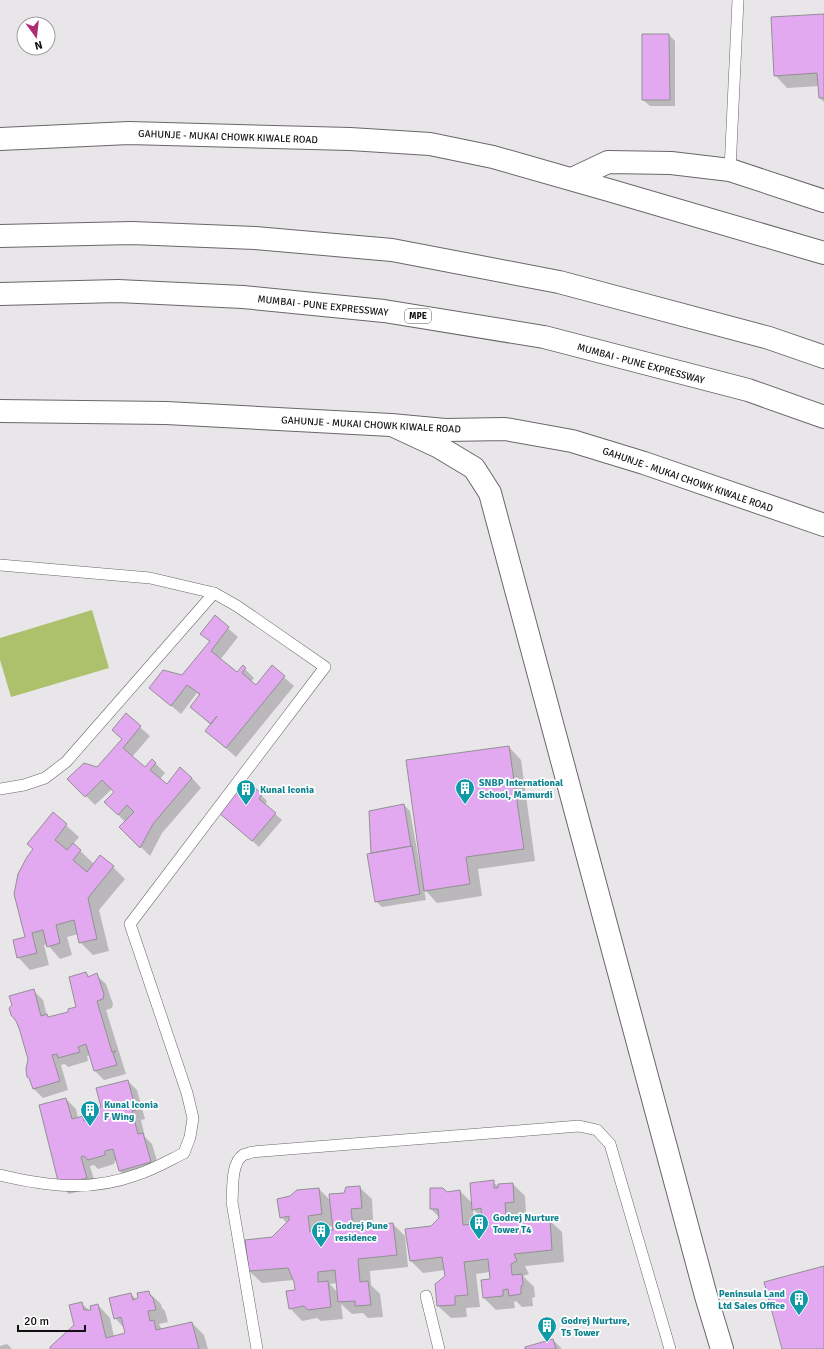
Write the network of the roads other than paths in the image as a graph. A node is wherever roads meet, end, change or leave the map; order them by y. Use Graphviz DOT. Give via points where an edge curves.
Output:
graph roads {
  1 [pos="738,0"];
  2 [pos="0,139"];
  3 [pos="730,170"];
  4 [pos="572,179"];
  5 [pos="824,201"];
  6 [pos="0,236"];
  7 [pos="824,254"];
  8 [pos="0,294"];
  9 [pos="824,357"];
  10 [pos="0,410"];
  11 [pos="824,417"];
  12 [pos="391,425"];
  13 [pos="824,526"];
  14 [pos="0,565"];
  15 [pos="214,594"];
  16 [pos="0,789"];
  17 [pos="0,1175"];
  18 [pos="426,1296"];
  19 [pos="257,1349"];
  20 [pos="439,1349"];
  21 [pos="670,1349"];
  22 [pos="722,1349"];
  1 -- 3 [label="lane"];
  2 -- 4 [label="main road, GAHUNJE - MUKAI CHOWK KIWALE ROAD" via="129,133 430,144 493,157"];
  3 -- 4 [label="main road" via="670,163 608,162"];
  3 -- 5 [label="main road"];
  4 -- 7 [label="main road, GAHUNJE - MUKAI CHOWK KIWALE ROAD"];
  6 -- 9 [label="main road" via="132,233 256,238 392,250 559,282 769,338"];
  8 -- 11 [label="main road, MUMBAI - PUNE EXPRESSWAY / MPE" via="118,291 243,297 384,311 544,337 748,390"];
  10 -- 12 [label="main road, GAHUNJE - MUKAI CHOWK KIWALE ROAD" via="166,413"];
  12 -- 13 [label="main road, GAHUNJE - MUKAI CHOWK KIWALE ROAD" via="445,430 505,429 572,441 644,463"];
  12 -- 22 [label="main road" via="440,447 474,468 490,493"];
  14 -- 15 [label="lane" via="150,578"];
  15 -- 16 [label="lane" via="66,762 45,778"];
  15 -- 17 [label="lane" via="238,606 324,667 130,924 186,1093 193,1118 190,1137 184,1153 136,1176 110,1182 55,1186"];
  18 -- 20 [label="lane"];
  19 -- 21 [label="lane" via="232,1202 233,1178 242,1156 252,1152 579,1126 597,1130 610,1144"];
}
